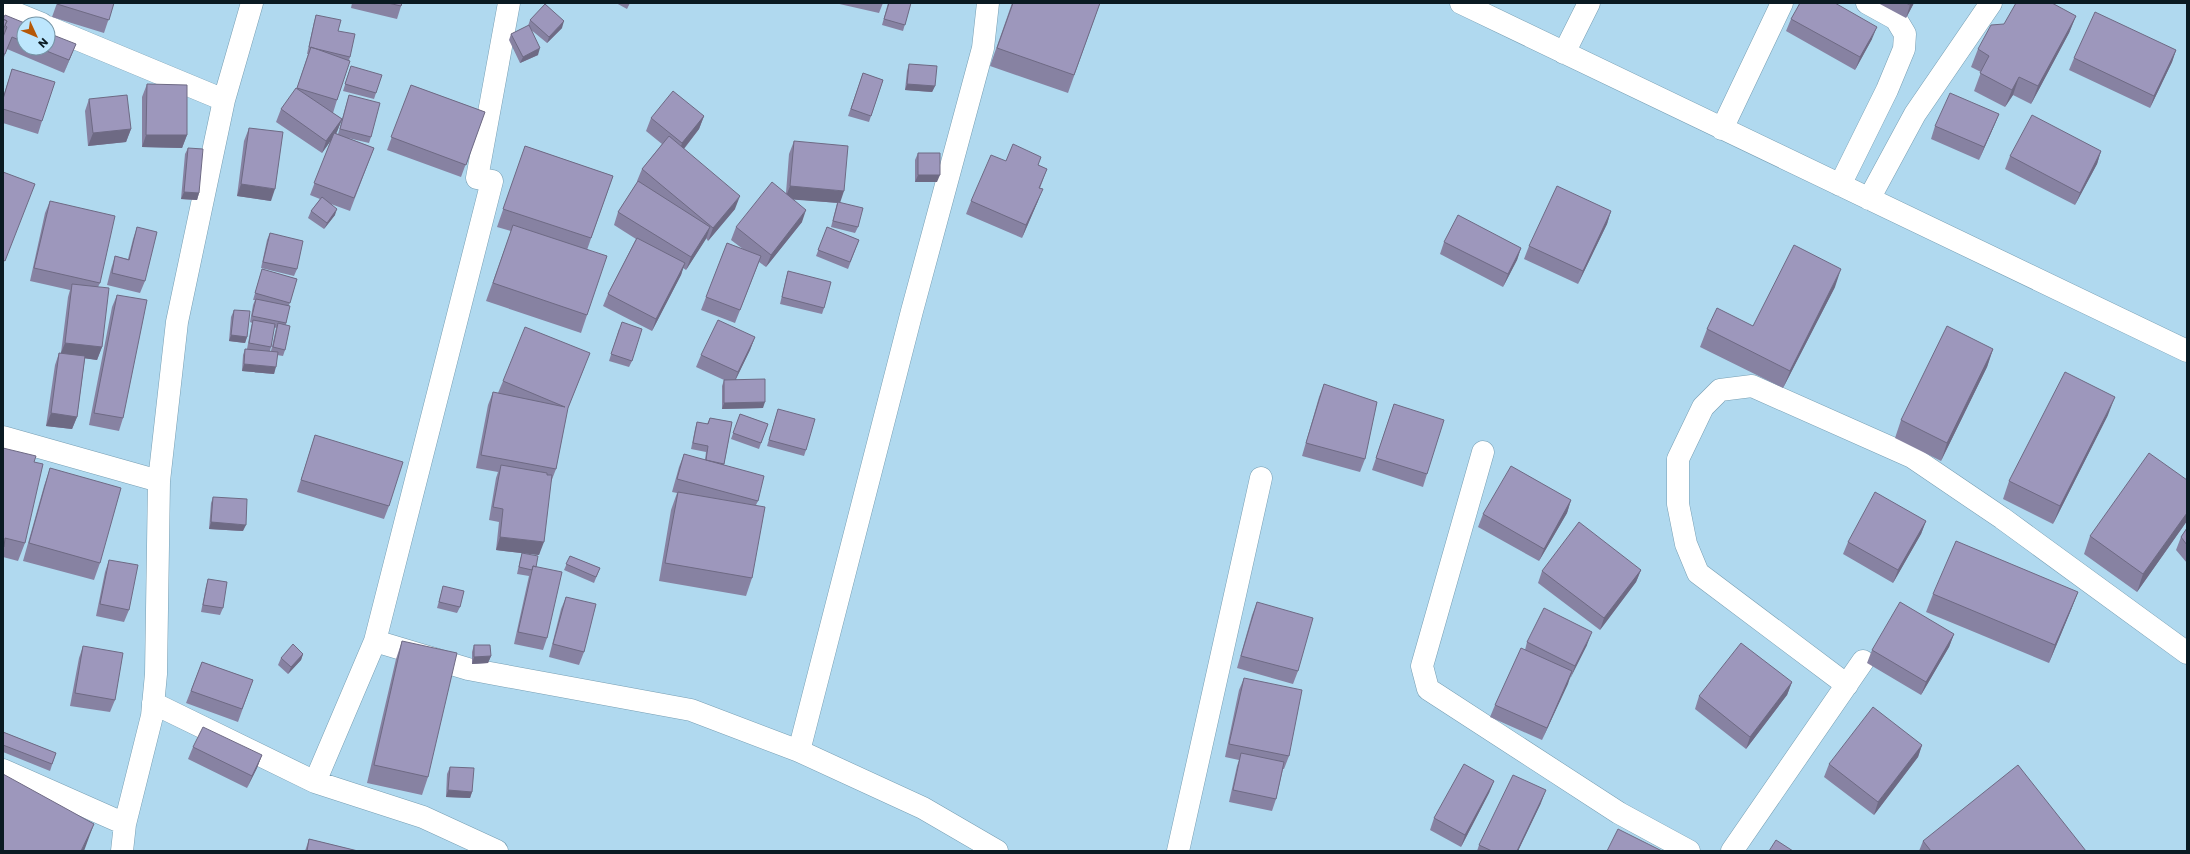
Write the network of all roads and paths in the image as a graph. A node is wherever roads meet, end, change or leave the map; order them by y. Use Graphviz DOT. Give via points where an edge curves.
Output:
graph roads {
  1 [pos="252,3"];
  2 [pos="509,3"];
  3 [pos="988,3"];
  4 [pos="1461,3"];
  5 [pos="1589,3"];
  6 [pos="1782,3"];
  7 [pos="1867,3"];
  8 [pos="1991,3"];
  9 [pos="3,8"];
  10 [pos="22,16"];
  11 [pos="56,30"];
  12 [pos="1564,53"];
  13 [pos="224,100"];
  14 [pos="1722,129"];
  15 [pos="1840,185"];
  16 [pos="1869,199"];
  17 [pos="2187,351"];
  18 [pos="3,437"];
  19 [pos="1483,452"];
  20 [pos="1261,478"];
  21 [pos="159,480"];
  22 [pos="375,641"];
  23 [pos="2187,653"];
  24 [pos="1863,661"];
  25 [pos="1847,685"];
  26 [pos="153,703"];
  27 [pos="799,751"];
  28 [pos="3,770"];
  29 [pos="315,782"];
  30 [pos="125,824"];
  31 [pos="122,851"];
  32 [pos="497,851"];
  33 [pos="997,851"];
  34 [pos="1178,851"];
  35 [pos="1690,851"];
  36 [pos="1732,851"];
  1 -- 13 [label="street"];
  2 -- 22 [label="street" via="477,178 492,181"];
  3 -- 27 [label="street" via="983,48 912,311"];
  4 -- 12 [label="street"];
  5 -- 12 [label="street"];
  6 -- 14 [label="street"];
  7 -- 15 [label="street" via="1896,19 1905,34 1904,49 1887,90"];
  8 -- 16 [label="street" via="1914,114"];
  9 -- 10 [label="street"];
  11 -- 13 [label="street"];
  12 -- 14 [label="street"];
  13 -- 21 [label="street" via="177,322"];
  14 -- 15 [label="street"];
  15 -- 16 [label="street"];
  16 -- 17 [label="street"];
  18 -- 21 [label="street"];
  19 -- 35 [label="street" via="1422,666 1428,689 1619,813"];
  20 -- 34 [label="street"];
  21 -- 26 [label="street" via="156,674"];
  22 -- 27 [label="street" via="468,669 691,710"];
  22 -- 29 [label="street"];
  23 -- 25 [label="street" via="1912,457 1752,386 1720,390 1703,407 1678,459 1678,504 1686,544 1698,573"];
  24 -- 25 [label="street"];
  25 -- 36 [label="street"];
  26 -- 29 [label="street"];
  26 -- 30 [label="street"];
  27 -- 33 [label="street" via="923,808"];
  28 -- 30 [label="street"];
  29 -- 32 [label="street" via="424,817"];
  30 -- 31 [label="street"];
}
